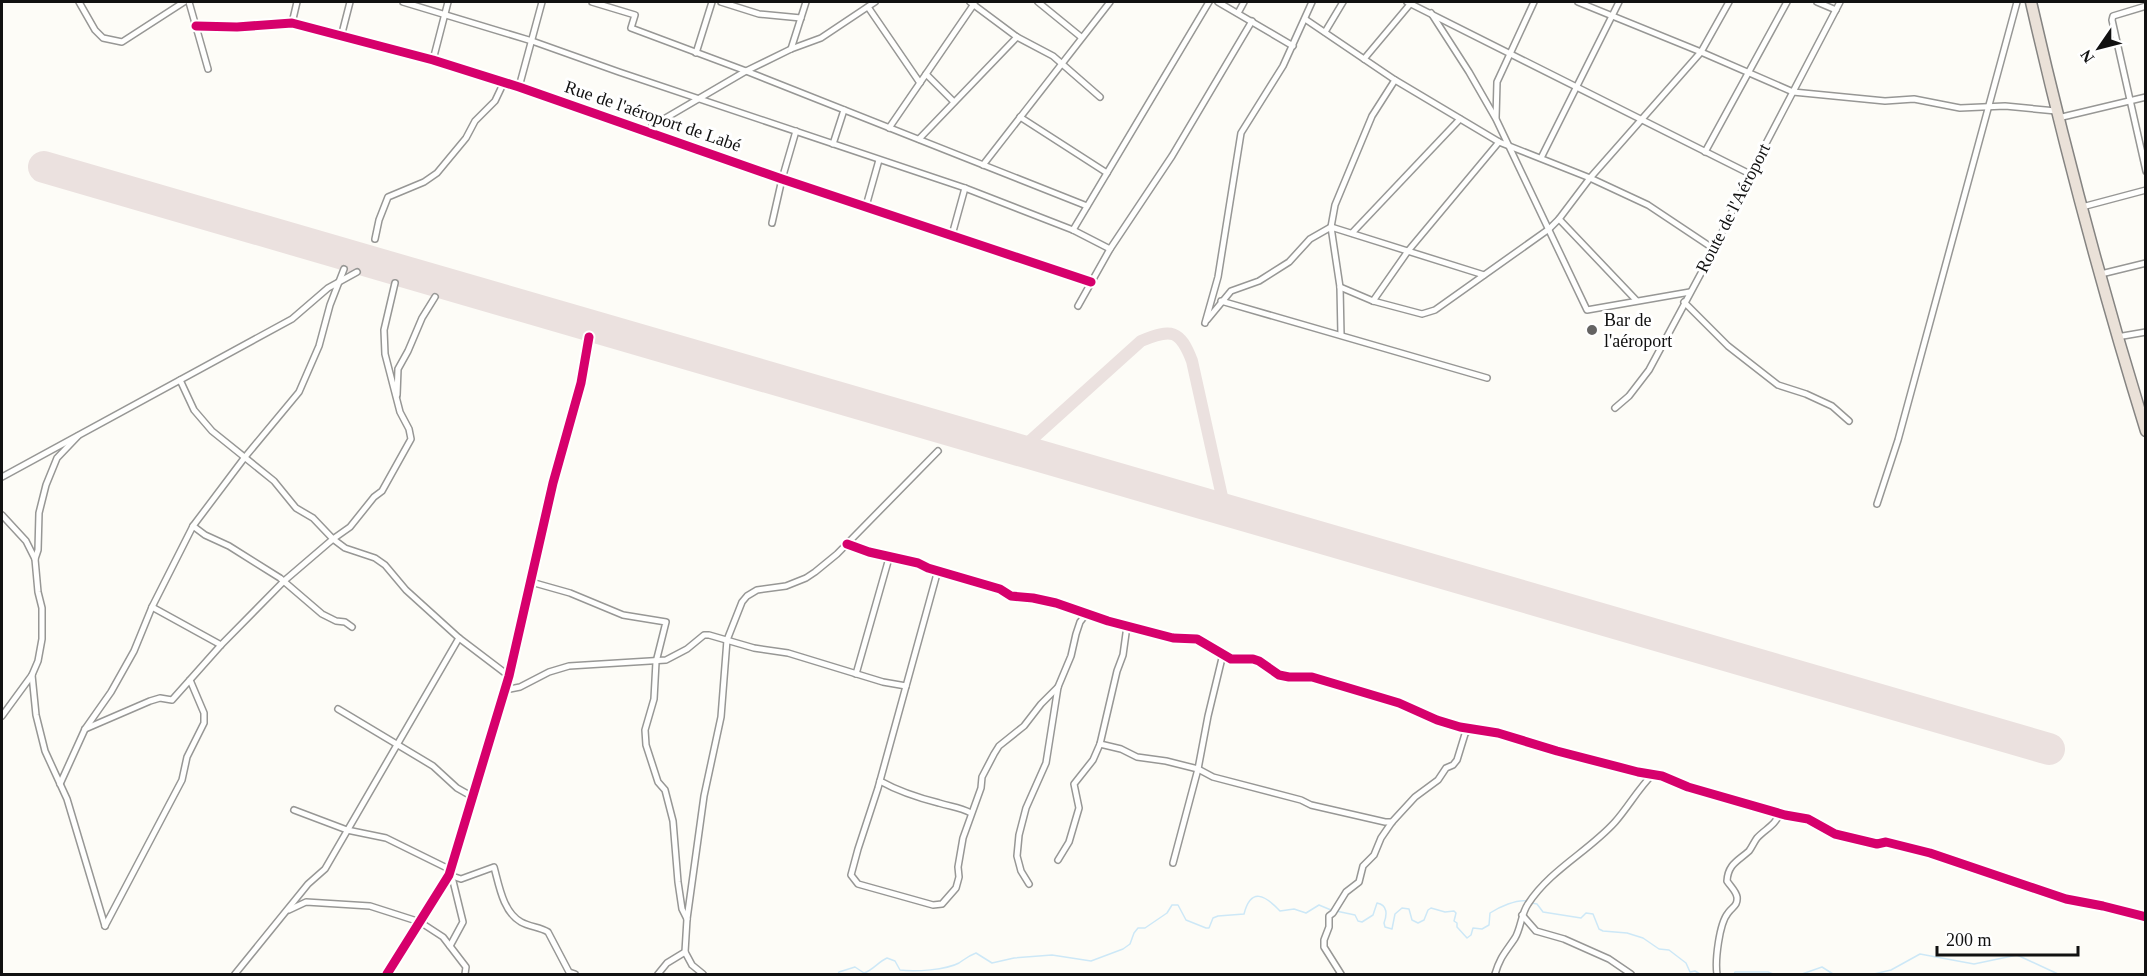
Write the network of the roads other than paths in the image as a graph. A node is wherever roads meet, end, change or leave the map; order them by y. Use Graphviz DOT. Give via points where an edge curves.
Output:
graph roads {
  1 [pos="81,2"];
  2 [pos="184,2"];
  3 [pos="189,2"];
  4 [pos="297,2"];
  5 [pos="350,2"];
  6 [pos="404,2"];
  7 [pos="448,2"];
  8 [pos="543,2"];
  9 [pos="592,2"];
  10 [pos="622,2"];
  11 [pos="712,2"];
  12 [pos="721,2"];
  13 [pos="806,2"];
  14 [pos="875,2"];
  15 [pos="1038,2"];
  16 [pos="1110,2"];
  17 [pos="1209,2"];
  18 [pos="1218,2"];
  19 [pos="1244,2"];
  20 [pos="1312,2"];
  21 [pos="1343,2"];
  22 [pos="1410,2"];
  23 [pos="1534,2"];
  24 [pos="1578,2"];
  25 [pos="1619,2"];
  26 [pos="1729,2"];
  27 [pos="1787,2"];
  28 [pos="1817,2"];
  29 [pos="1840,2"];
  30 [pos="2017,2"];
  31 [pos="2031,2"];
  32 [pos="972,3"];
  33 [pos="2145,6"];
  34 [pos="868,7"];
  35 [pos="620,9"];
  36 [pos="1836,10"];
  37 [pos="1238,13"];
  38 [pos="1431,13"];
  39 [pos="445,14"];
  40 [pos="1612,16"];
  41 [pos="801,18"];
  42 [pos="1305,19"];
  43 [pos="1252,21"];
  44 [pos="292,23"];
  45 [pos="196,26"];
  46 [pos="1325,32"];
  47 [pos="341,37"];
  48 [pos="1017,37"];
  49 [pos="1081,37"];
  50 [pos="532,40"];
  51 [pos="1293,46"];
  52 [pos="790,49"];
  53 [pos="1510,52"];
  54 [pos="1701,52"];
  55 [pos="696,53"];
  56 [pos="1364,59"];
  57 [pos="433,60"];
  58 [pos="1061,62"];
  59 [pos="208,69"];
  60 [pos="746,71"];
  61 [pos="1748,72"];
  62 [pos="926,74"];
  63 [pos="1395,80"];
  64 [pos="504,82"];
  65 [pos="920,83"];
  66 [pos="1577,86"];
  67 [pos="519,87"];
  68 [pos="1793,92"];
  69 [pos="1100,96"];
  70 [pos="2145,97"];
  71 [pos="698,99"];
  72 [pos="2129,100"];
  73 [pos="954,102"];
  74 [pos="1987,106"];
  75 [pos="844,110"];
  76 [pos="2057,114"];
  77 [pos="1020,117"];
  78 [pos="1460,119"];
  79 [pos="1496,119"];
  80 [pos="1642,119"];
  81 [pos="889,128"];
  82 [pos="796,131"];
  83 [pos="647,132"];
  84 [pos="919,139"];
  85 [pos="1499,142"];
  86 [pos="833,144"];
  87 [pos="1508,144"];
  88 [pos="1705,152"];
  89 [pos="1540,158"];
  90 [pos="879,160"];
  91 [pos="983,165"];
  92 [pos="2145,171"];
  93 [pos="1107,173"];
  94 [pos="1750,174"];
  95 [pos="782,178"];
  96 [pos="1590,178"];
  97 [pos="965,188"];
  98 [pos="2145,190"];
  99 [pos="866,206"];
  100 [pos="1087,206"];
  101 [pos="2082,207"];
  102 [pos="1559,219"];
  103 [pos="772,224"];
  104 [pos="1331,227"];
  105 [pos="1548,229"];
  106 [pos="1073,230"];
  107 [pos="1352,233"];
  108 [pos="952,235"];
  109 [pos="375,240"];
  110 [pos="1110,249"];
  111 [pos="1714,249"];
  112 [pos="1408,251"];
  113 [pos="2145,262"];
  114 [pos="344,268"];
  115 [pos="357,272"];
  116 [pos="2100,274"];
  117 [pos="1484,275"];
  118 [pos="340,281"];
  119 [pos="1091,282"];
  120 [pos="395,283"];
  121 [pos="1340,287"];
  122 [pos="1690,292"];
  123 [pos="435,297"];
  124 [pos="1636,300"];
  125 [pos="1221,301"];
  126 [pos="1373,301"];
  127 [pos="1684,302"];
  128 [pos="1078,306"];
  129 [pos="2145,332"];
  130 [pos="1341,335"];
  131 [pos="589,337"];
  132 [pos="2117,337"];
  133 [pos="1487,378"];
  134 [pos="180,380"];
  135 [pos="396,400"];
  136 [pos="1616,408"];
  137 [pos="1849,421"];
  138 [pos="2145,431"];
  139 [pos="78,436"];
  140 [pos="938,451"];
  141 [pos="245,457"];
  142 [pos="2,477"];
  143 [pos="1877,504"];
  144 [pos="2,515"];
  145 [pos="193,526"];
  146 [pos="333,539"];
  147 [pos="847,544"];
  148 [pos="889,558"];
  149 [pos="35,559"];
  150 [pos="938,570"];
  151 [pos="284,581"];
  152 [pos="531,582"];
  153 [pos="152,607"];
  154 [pos="1087,613"];
  155 [pos="352,627"];
  156 [pos="1127,627"];
  157 [pos="459,638"];
  158 [pos="727,640"];
  159 [pos="221,645"];
  160 [pos="1223,654"];
  161 [pos="656,662"];
  162 [pos="855,674"];
  163 [pos="32,675"];
  164 [pos="509,676"];
  165 [pos="190,680"];
  166 [pos="906,686"];
  167 [pos="1058,687"];
  168 [pos="505,690"];
  169 [pos="338,709"];
  170 [pos="2,716"];
  171 [pos="85,729"];
  172 [pos="1470,729"];
  173 [pos="1100,744"];
  174 [pos="396,746"];
  175 [pos="1198,769"];
  176 [pos="1653,774"];
  177 [pos="880,781"];
  178 [pos="60,784"];
  179 [pos="473,797"];
  180 [pos="294,810"];
  181 [pos="971,813"];
  182 [pos="1780,813"];
  183 [pos="1392,822"];
  184 [pos="347,830"];
  185 [pos="1058,860"];
  186 [pos="1173,863"];
  187 [pos="450,872"];
  188 [pos="1029,884"];
  189 [pos="286,911"];
  190 [pos="1522,915"];
  191 [pos="2145,917"];
  192 [pos="687,919"];
  193 [pos="420,922"];
  194 [pos="450,946"];
  195 [pos="685,952"];
  196 [pos="235,975"];
  197 [pos="387,975"];
  198 [pos="465,975"];
  199 [pos="575,975"];
  200 [pos="658,975"];
  201 [pos="703,975"];
  202 [pos="1341,975"];
  203 [pos="1495,975"];
  204 [pos="1631,975"];
  205 [pos="1717,975"];
  1 -- 2 [label="street" via="103,38 122,42"];
  3 -- 45 [label="street"];
  4 -- 44 [label="street"];
  5 -- 47 [label="street"];
  6 -- 39 [label="street"];
  7 -- 39 [label="street"];
  8 -- 50 [label="street"];
  9 -- 35 [label="street"];
  10 -- 35 [label="street"];
  11 -- 55 [label="street"];
  12 -- 41 [label="street" via="759,14"];
  13 -- 41 [label="street"];
  14 -- 34 [label="street"];
  15 -- 49 [label="street"];
  16 -- 49 [label="street"];
  17 -- 93 [label="street"];
  18 -- 37 [label="street"];
  19 -- 37 [label="street"];
  20 -- 42 [label="street"];
  21 -- 46 [label="street"];
  22 -- 38 [label="street"];
  22 -- 56 [label="street"];
  23 -- 53 [label="street"];
  24 -- 40 [label="street"];
  25 -- 40 [label="street"];
  26 -- 54 [label="street"];
  27 -- 61 [label="street"];
  28 -- 36 [label="street"];
  29 -- 36 [label="street, Route de l'Aéroport"];
  30 -- 74 [label="street"];
  31 -- 76 [label="highway"];
  32 -- 48 [label="street"];
  32 -- 62 [label="street"];
  33 -- 72 [label="street" via="2112,18"];
  34 -- 52 [label="street" via="821,38"];
  34 -- 65 [label="street"];
  35 -- 55 [label="street" via="635,15 631,28"];
  36 -- 68 [label="street, Route de l'Aéroport"];
  37 -- 43 [label="street"];
  38 -- 53 [label="street"];
  38 -- 79 [label="street"];
  39 -- 50 [label="street"];
  39 -- 57 [label="street"];
  40 -- 54 [label="street"];
  40 -- 66 [label="street"];
  41 -- 52 [label="street"];
  42 -- 46 [label="street"];
  42 -- 51 [label="street"];
  43 -- 51 [label="street"];
  43 -- 110 [label="street" via="1172,156"];
  44 -- 45 [label="street, Rue de l'aéroport de Labé"];
  44 -- 47 [label="street, Rue de l'aéroport de Labé"];
  45 -- 59 [label="street"];
  46 -- 56 [label="street"];
  47 -- 57 [label="street, Rue de l'aéroport de Labé"];
  48 -- 58 [label="street"];
  48 -- 73 [label="street"];
  49 -- 58 [label="street"];
  50 -- 67 [label="street"];
  50 -- 71 [label="street"];
  51 -- 125 [label="street" via="1241,133 1218,277 1205,323"];
  52 -- 60 [label="street"];
  53 -- 66 [label="street"];
  53 -- 79 [label="street" via="1497,82"];
  54 -- 61 [label="street"];
  54 -- 80 [label="street"];
  55 -- 60 [label="street"];
  56 -- 63 [label="street"];
  57 -- 64 [label="street, Rue de l'aéroport de Labé"];
  58 -- 69 [label="street"];
  58 -- 77 [label="street"];
  60 -- 71 [label="street"];
  60 -- 75 [label="street"];
  61 -- 68 [label="street"];
  61 -- 88 [label="street"];
  62 -- 65 [label="street"];
  62 -- 73 [label="street"];
  63 -- 78 [label="street"];
  63 -- 104 [label="street" via="1372,116 1335,205"];
  64 -- 67 [label="street, Rue de l'aéroport de Labé"];
  64 -- 109 [label="street" via="495,100 437,173 388,196"];
  65 -- 81 [label="street"];
  66 -- 80 [label="street"];
  66 -- 89 [label="street"];
  67 -- 83 [label="street, Rue de l'aéroport de Labé"];
  68 -- 74 [label="street" via="1885,101 1914,99 1960,108"];
  68 -- 94 [label="street, Route de l'Aéroport"];
  70 -- 72 [label="street"];
  71 -- 82 [label="street"];
  71 -- 83 [label="street"];
  72 -- 76 [label="street"];
  72 -- 92 [label="street"];
  73 -- 84 [label="street"];
  74 -- 76 [label="street"];
  74 -- 143 [label="street" via="1898,440"];
  75 -- 81 [label="street"];
  75 -- 86 [label="street"];
  76 -- 101 [label="highway"];
  77 -- 91 [label="street"];
  77 -- 93 [label="street"];
  78 -- 85 [label="street"];
  78 -- 107 [label="street"];
  79 -- 87 [label="street"];
  80 -- 88 [label="street"];
  80 -- 96 [label="street"];
  81 -- 84 [label="street"];
  82 -- 86 [label="street"];
  82 -- 95 [label="street"];
  83 -- 95 [label="street, Rue de l'aéroport de Labé"];
  84 -- 91 [label="street"];
  85 -- 87 [label="street"];
  85 -- 112 [label="street"];
  86 -- 90 [label="street"];
  87 -- 89 [label="street"];
  87 -- 105 [label="street"];
  88 -- 94 [label="street"];
  89 -- 96 [label="street"];
  90 -- 97 [label="street"];
  90 -- 99 [label="street"];
  91 -- 100 [label="street"];
  93 -- 100 [label="street"];
  94 -- 111 [label="street, Route de l'Aéroport"];
  95 -- 99 [label="street, Rue de l'aéroport de Labé"];
  95 -- 103 [label="street"];
  96 -- 102 [label="street"];
  96 -- 111 [label="street" via="1648,206"];
  97 -- 106 [label="street"];
  97 -- 108 [label="street"];
  98 -- 101 [label="street"];
  99 -- 108 [label="street, Rue de l'aéroport de Labé"];
  100 -- 106 [label="street"];
  101 -- 116 [label="highway"];
  102 -- 105 [label="street"];
  102 -- 124 [label="street"];
  104 -- 107 [label="street"];
  104 -- 121 [label="street"];
  104 -- 125 [label="street" via="1310,239 1289,262 1258,281 1231,291"];
  105 -- 117 [label="street"];
  105 -- 124 [label="street" via="1587,310"];
  106 -- 110 [label="street"];
  107 -- 112 [label="street"];
  108 -- 119 [label="street, Rue de l'aéroport de Labé"];
  110 -- 119 [label="street"];
  111 -- 122 [label="street, Route de l'Aéroport"];
  112 -- 117 [label="street"];
  112 -- 126 [label="street"];
  113 -- 116 [label="street"];
  114 -- 118 [label="street"];
  115 -- 118 [label="street"];
  116 -- 132 [label="highway"];
  117 -- 126 [label="street" via="1435,310 1422,314"];
  118 -- 134 [label="street" via="292,319"];
  118 -- 141 [label="street" via="299,392"];
  119 -- 128 [label="street"];
  120 -- 135 [label="street" via="384,344"];
  121 -- 126 [label="street"];
  121 -- 130 [label="street"];
  122 -- 124 [label="street"];
  122 -- 127 [label="street, Route de l'Aéroport"];
  123 -- 135 [label="street" via="398,369"];
  125 -- 130 [label="street"];
  127 -- 136 [label="street, Route de l'Aéroport" via="1649,370"];
  127 -- 137 [label="street" via="1728,345 1778,385 1832,406"];
  129 -- 132 [label="street"];
  130 -- 133 [label="street"];
  131 -- 152 [label="street"];
  132 -- 138 [label="highway"];
  134 -- 139 [label="street"];
  134 -- 141 [label="street" via="194,410 212,431"];
  135 -- 146 [label="street" via="411,438 382,491 350,527"];
  139 -- 142 [label="street"];
  139 -- 149 [label="street" via="57,458 46,485"];
  140 -- 147 [label="street"];
  141 -- 145 [label="street"];
  141 -- 146 [label="street"];
  144 -- 149 [label="street" via="26,541"];
  145 -- 151 [label="street"];
  145 -- 153 [label="street"];
  146 -- 151 [label="street"];
  146 -- 157 [label="street" via="385,565 406,590"];
  147 -- 148 [label="street"];
  147 -- 158 [label="street" via="806,578 747,596"];
  148 -- 150 [label="street"];
  148 -- 162 [label="street"];
  149 -- 163 [label="street" via="42,639"];
  150 -- 154 [label="street" via="1011,596"];
  150 -- 166 [label="street"];
  151 -- 155 [label="street" via="322,614"];
  151 -- 159 [label="street"];
  152 -- 161 [label="street" via="622,615 666,622"];
  152 -- 164 [label="street"];
  153 -- 159 [label="street"];
  153 -- 171 [label="street" via="134,651"];
  154 -- 156 [label="street"];
  154 -- 167 [label="street" via="1080,622"];
  156 -- 160 [label="street" via="1173,638 1197,639"];
  156 -- 173 [label="street"];
  157 -- 164 [label="street"];
  157 -- 174 [label="street"];
  158 -- 161 [label="street" via="704,635 675,656"];
  158 -- 162 [label="street" via="788,653"];
  158 -- 192 [label="street" via="721,717 704,796"];
  159 -- 165 [label="street"];
  160 -- 172 [label="street" via="1231,659 1253,659 1279,675 1312,677 1399,703"];
  160 -- 175 [label="street"];
  161 -- 168 [label="street" via="569,666"];
  161 -- 192 [label="street" via="646,745 673,821 678,882"];
  162 -- 166 [label="street"];
  163 -- 170 [label="street"];
  163 -- 178 [label="street" via="45,751"];
  164 -- 168 [label="street"];
  165 -- 171 [label="street" via="172,700 150,701"];
  165 -- 178 [label="street" via="204,713 204,723 182,780 105,926"];
  166 -- 177 [label="street"];
  167 -- 181 [label="street" via="1024,726 999,746 982,777"];
  167 -- 188 [label="street" via="1046,763 1019,835 1017,856"];
  168 -- 179 [label="street"];
  169 -- 174 [label="street"];
  171 -- 178 [label="street"];
  172 -- 176 [label="street"];
  172 -- 183 [label="street" via="1453,765"];
  173 -- 175 [label="street" via="1137,757"];
  173 -- 185 [label="street" via="1074,784 1079,808 1069,842"];
  174 -- 179 [label="street" via="433,766"];
  174 -- 184 [label="street"];
  175 -- 183 [label="street" via="1311,806"];
  175 -- 186 [label="street"];
  176 -- 182 [label="street"];
  176 -- 190 [label="street" via="1615,822 1542,886"];
  177 -- 181 [label="street"];
  177 -- 181 [label="street" via="851,875 858,884 919,902 942,904 956,888"];
  179 -- 187 [label="street"];
  180 -- 184 [label="street"];
  182 -- 191 [label="street" via="1808,819 1835,834 1930,853 2066,899"];
  182 -- 205 [label="street" via="1771,828 1729,869 1727,881 1736,891 1737,899 1722,927"];
  183 -- 202 [label="street" via="1374,855 1363,866 1359,882 1346,892 1329,916 1324,947"];
  184 -- 187 [label="street" via="386,838"];
  184 -- 189 [label="street" via="325,869"];
  187 -- 193 [label="street"];
  187 -- 194 [label="street" via="464,922"];
  187 -- 199 [label="street" via="461,879 494,867 510,911 521,922 548,932 568,972"];
  189 -- 193 [label="street" via="306,902 370,906"];
  189 -- 196 [label="street"];
  190 -- 203 [label="street" via="1516,937 1505,950"];
  190 -- 204 [label="street" via="1536,931 1610,959"];
  192 -- 195 [label="street"];
  193 -- 194 [label="street"];
  193 -- 197 [label="street"];
  194 -- 198 [label="street" via="466,967"];
  195 -- 200 [label="street" via="667,963"];
  195 -- 201 [label="street"];
}
